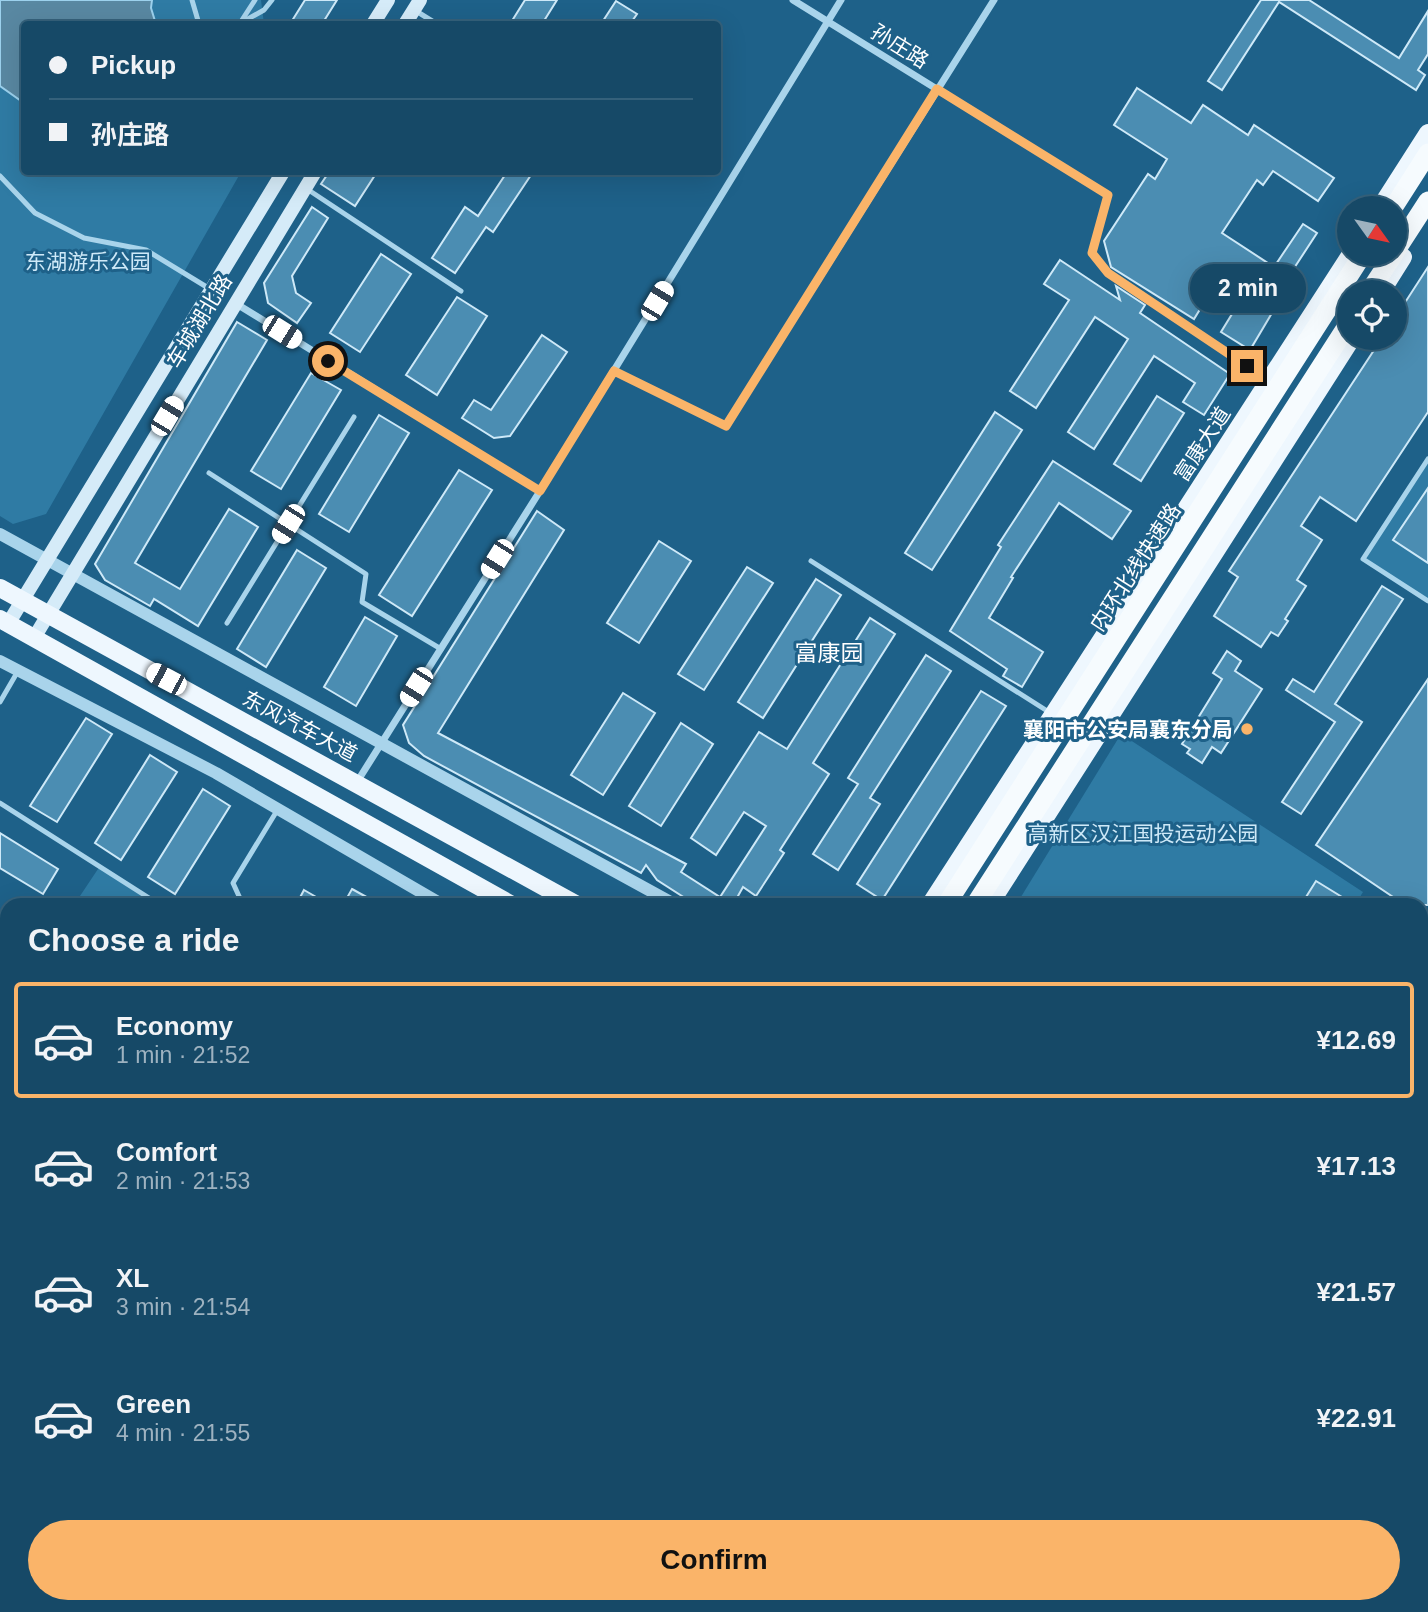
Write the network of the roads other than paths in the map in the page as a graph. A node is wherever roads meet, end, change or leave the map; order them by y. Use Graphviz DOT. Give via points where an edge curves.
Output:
graph roads {
  1 [pos="192,0"];
  2 [pos="255,0"];
  3 [pos="272,0"];
  4 [pos="388,0"];
  5 [pos="793,0"];
  6 [pos="841,0"];
  7 [pos="994,0"];
  8 [pos="416,5"];
  9 [pos="198,21"];
  10 [pos="240,21"];
  11 [pos="244,21"];
  12 [pos="375,21"];
  13 [pos="407,21"];
  14 [pos="434,21"];
  15 [pos="827,21"];
  16 [pos="937,89"];
  17 [pos="1428,133"];
  18 [pos="1428,153"];
  19 [pos="281,175"];
  20 [pos="313,175"];
  21 [pos="0,176"];
  22 [pos="305,188"];
  23 [pos="1388,196"];
  24 [pos="1401,196"];
  25 [pos="1428,201"];
  26 [pos="1428,218"];
  27 [pos="1407,233"];
  28 [pos="1343,266"];
  29 [pos="1355,266"];
  30 [pos="1389,280"];
  31 [pos="211,289"];
  32 [pos="461,291"];
  33 [pos="234,303"];
  34 [pos="1337,342"];
  35 [pos="1344,350"];
  36 [pos="614,371"];
  37 [pos="1270,381"];
  38 [pos="354,417"];
  39 [pos="1428,459"];
  40 [pos="209,474"];
  41 [pos="540,491"];
  42 [pos="288,524"];
  43 [pos="0,534"];
  44 [pos="46,560"];
  45 [pos="811,561"];
  46 [pos="72,575"];
  47 [pos="0,588"];
  48 [pos="22,600"];
  49 [pos="1428,601"];
  50 [pos="47,615"];
  51 [pos="4,622"];
  52 [pos="227,624"];
  53 [pos="34,638"];
  54 [pos="440,649"];
  55 [pos="0,662"];
  56 [pos="18,671"];
  57 [pos="0,702"];
  58 [pos="1055,716"];
  59 [pos="380,745"];
  60 [pos="357,782"];
  61 [pos="0,803"];
  62 [pos="278,809"];
  63 [pos="149,898"];
  64 [pos="240,898"];
  65 [pos="431,898"];
  66 [pos="499,898"];
  67 [pos="564,898"];
  68 [pos="663,898"];
  69 [pos="935,898"];
  70 [pos="950,898"];
  71 [pos="979,898"];
  72 [pos="993,898"];
  1 -- 9 [label="lane"];
  2 -- 10 [label="lane"];
  3 -- 11 [label="lane"];
  4 -- 12 [label="main road"];
  5 -- 15 [label="street, 孙庄路"];
  6 -- 15 [label="street"];
  7 -- 16 [label="street"];
  8 -- 13 [label="main road"];
  8 -- 14 [label="lane"];
  15 -- 16 [label="street, 孙庄路"];
  15 -- 36 [label="street"];
  16 -- 36 [label="street" via="726,426"];
  16 -- 37 [label="street, 孙庄路" via="1108,195 1092,253 1108,273"];
  17 -- 23 [label="main road"];
  18 -- 24 [label="highway"];
  19 -- 31 [label="main road, 车城湖北路"];
  20 -- 22 [label="main road, 车城湖北路"];
  21 -- 31 [label="lane" via="48,219 84,238 146,250"];
  22 -- 32 [label="lane"];
  22 -- 33 [label="main road, 车城湖北路"];
  25 -- 27 [label="highway"];
  26 -- 30 [label="main road"];
  28 -- 37 [label="main road, 富康大道"];
  29 -- 70 [label="highway, 内环北线快速路"];
  31 -- 44 [label="main road, 车城湖北路"];
  33 -- 41 [label="street"];
  33 -- 46 [label="main road, 车城湖北路"];
  34 -- 71 [label="highway"];
  35 -- 72 [label="main road"];
  36 -- 41 [label="street"];
  37 -- 58 [label="main road, 富康大道"];
  38 -- 42 [label="lane"];
  39 -- 49 [label="lane" via="1363,559"];
  40 -- 42 [label="lane"];
  41 -- 54 [label="street"];
  42 -- 52 [label="lane"];
  42 -- 54 [label="lane" via="366,574 362,602"];
  43 -- 44 [label="street"];
  44 -- 46 [label="street"];
  44 -- 48 [label="main road, 车城湖北路"];
  45 -- 58 [label="lane"];
  46 -- 50 [label="main road, 车城湖北路"];
  46 -- 59 [label="street"];
  47 -- 48 [label="main road, 东风汽车大道"];
  48 -- 50 [label="main road, 东风汽车大道"];
  48 -- 51 [label="main road, 车城湖北路"];
  50 -- 53 [label="main road, 车城湖北路"];
  50 -- 60 [label="main road, 东风汽车大道"];
  51 -- 53 [label="main road"];
  53 -- 66 [label="main road"];
  54 -- 59 [label="street"];
  55 -- 56 [label="street"];
  56 -- 57 [label="lane"];
  56 -- 62 [label="street"];
  58 -- 69 [label="main road, 富康大道"];
  59 -- 60 [label="street"];
  59 -- 68 [label="street"];
  60 -- 67 [label="main road, 东风汽车大道"];
  61 -- 63 [label="lane"];
  62 -- 64 [label="lane" via="233,883"];
  62 -- 65 [label="street"];
}
